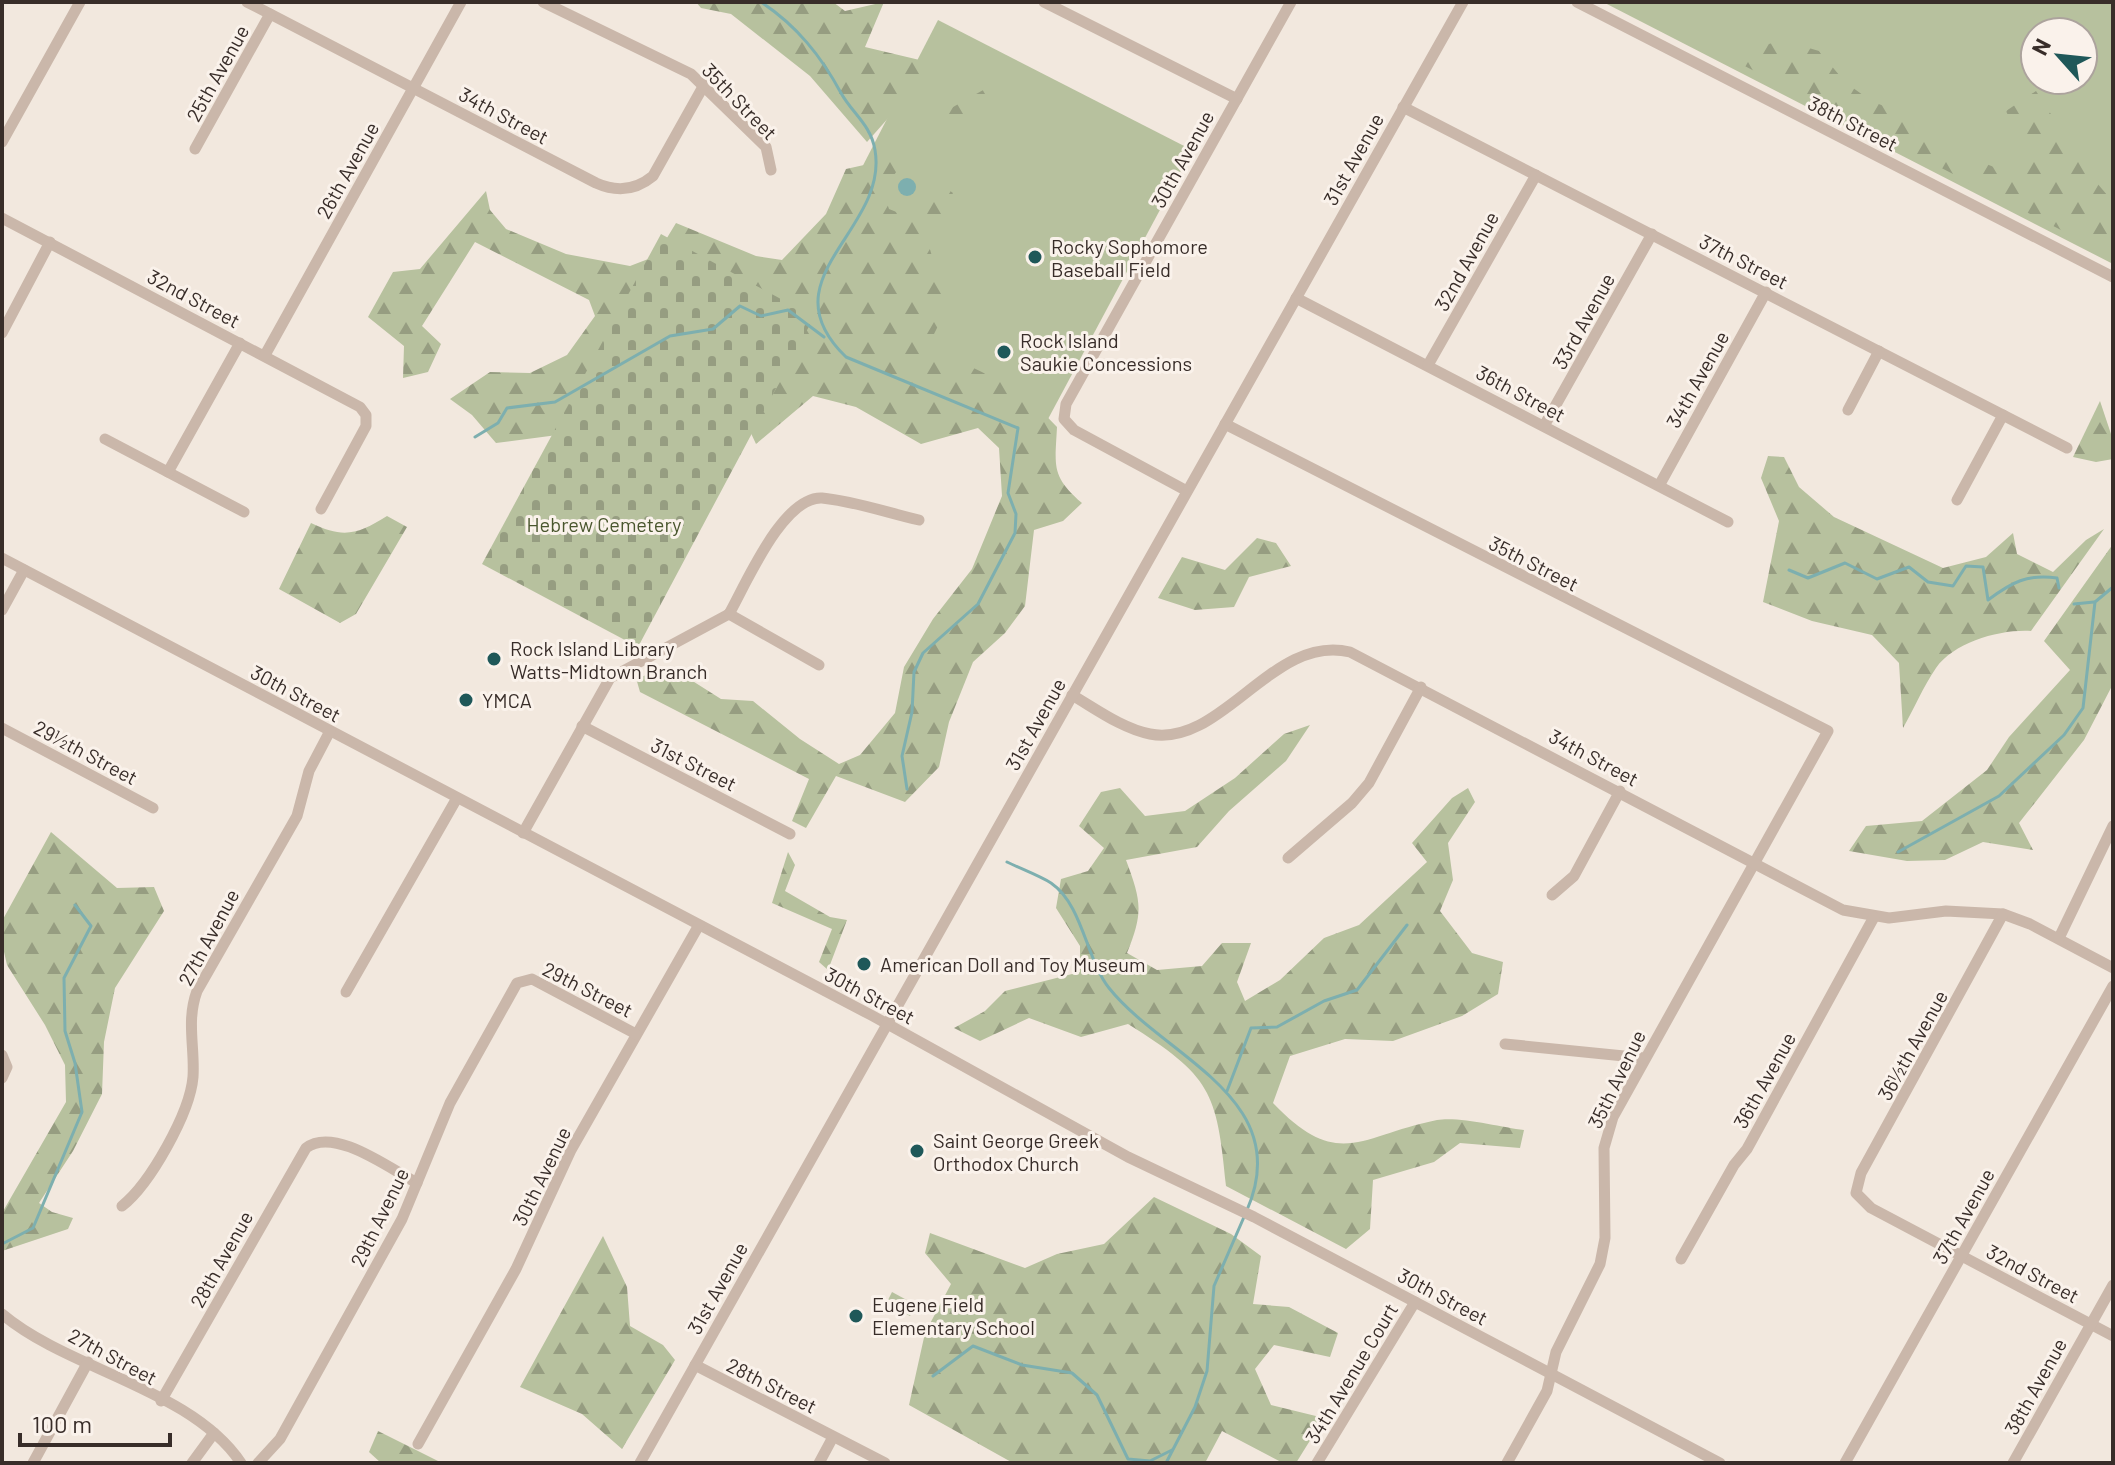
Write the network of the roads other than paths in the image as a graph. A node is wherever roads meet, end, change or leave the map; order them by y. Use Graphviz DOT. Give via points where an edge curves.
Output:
graph roads {
  1 [pos="80,2"];
  2 [pos="247,2"];
  3 [pos="461,2"];
  4 [pos="543,2"];
  5 [pos="1044,2"];
  6 [pos="1291,2"];
  7 [pos="1463,2"];
  8 [pos="1577,2"];
  9 [pos="270,14"];
  10 [pos="704,85"];
  11 [pos="413,88"];
  12 [pos="1237,99"];
  13 [pos="1403,107"];
  14 [pos="2,142"];
  15 [pos="195,149"];
  16 [pos="771,170"];
  17 [pos="1536,175"];
  18 [pos="2,218"];
  19 [pos="1652,234"];
  20 [pos="50,242"];
  21 [pos="2113,277"];
  22 [pos="1766,292"];
  23 [pos="1296,298"];
  24 [pos="2,333"];
  25 [pos="240,343"];
  26 [pos="1879,351"];
  27 [pos="265,355"];
  28 [pos="1428,365"];
  29 [pos="1848,410"];
  30 [pos="2003,415"];
  31 [pos="1225,424"];
  32 [pos="1544,426"];
  33 [pos="105,439"];
  34 [pos="2067,448"];
  35 [pos="168,472"];
  36 [pos="1660,484"];
  37 [pos="1187,491"];
  38 [pos="1957,500"];
  39 [pos="321,509"];
  40 [pos="244,512"];
  41 [pos="919,520"];
  42 [pos="1728,522"];
  43 [pos="2,558"];
  44 [pos="24,570"];
  45 [pos="2,610"];
  46 [pos="729,614"];
  47 [pos="819,665"];
  48 [pos="1421,687"];
  49 [pos="1072,695"];
  50 [pos="582,726"];
  51 [pos="2,728"];
  52 [pos="330,731"];
  53 [pos="1828,731"];
  54 [pos="1620,791"];
  55 [pos="457,798"];
  56 [pos="153,808"];
  57 [pos="2113,826"];
  58 [pos="523,833"];
  59 [pos="790,834"];
  60 [pos="1288,858"];
  61 [pos="1755,863"];
  62 [pos="1552,895"];
  63 [pos="2003,914"];
  64 [pos="1874,917"];
  65 [pos="699,925"];
  66 [pos="2059,938"];
  67 [pos="2113,968"];
  68 [pos="522,980"];
  69 [pos="2113,986"];
  70 [pos="346,992"];
  71 [pos="887,1024"];
  72 [pos="636,1034"];
  73 [pos="1505,1044"];
  74 [pos="2,1055"];
  75 [pos="1644,1058"];
  76 [pos="2,1078"];
  77 [pos="417,1183"];
  78 [pos="1856,1193"];
  79 [pos="122,1206"];
  80 [pos="1961,1257"];
  81 [pos="1681,1259"];
  82 [pos="2113,1285"];
  83 [pos="1415,1302"];
  84 [pos="2,1314"];
  85 [pos="2091,1324"];
  86 [pos="2113,1336"];
  87 [pos="88,1362"];
  88 [pos="695,1365"];
  89 [pos="1551,1374"];
  90 [pos="161,1401"];
  91 [pos="214,1433"];
  92 [pos="833,1437"];
  93 [pos="418,1444"];
  94 [pos="33,1463"];
  95 [pos="192,1463"];
  96 [pos="241,1463"];
  97 [pos="258,1463"];
  98 [pos="640,1463"];
  99 [pos="819,1463"];
  100 [pos="885,1463"];
  101 [pos="1317,1463"];
  102 [pos="1507,1463"];
  103 [pos="1720,1463"];
  104 [pos="1845,1463"];
  105 [pos="2013,1463"];
  1 -- 14 [label="street"];
  2 -- 9 [label="street, 34th Street"];
  3 -- 11 [label="street, 26th Avenue"];
  4 -- 10 [label="street, 35th Street" via="658,55"];
  5 -- 12 [label="street"];
  6 -- 12 [label="street, 30th Avenue"];
  7 -- 13 [label="street, 31st Avenue"];
  8 -- 21 [label="street, 38th Street"];
  9 -- 11 [label="street, 34th Street"];
  9 -- 15 [label="street, 25th Avenue"];
  10 -- 11 [label="street, 34th Street" via="653,176 616,189"];
  10 -- 16 [label="street, 35th Street" via="766,147"];
  11 -- 27 [label="street, 26th Avenue"];
  12 -- 37 [label="street, 30th Avenue" via="1069,395 1064,419 1074,430"];
  13 -- 17 [label="street, 37th Street"];
  13 -- 23 [label="street, 31st Avenue"];
  17 -- 19 [label="street, 37th Street"];
  17 -- 28 [label="street, 32nd Avenue"];
  18 -- 20 [label="street, 32nd Street"];
  19 -- 22 [label="street, 37th Street"];
  19 -- 32 [label="street, 33rd Avenue"];
  20 -- 24 [label="street"];
  20 -- 25 [label="street, 32nd Street"];
  22 -- 26 [label="street, 37th Street"];
  22 -- 36 [label="street, 34th Avenue"];
  23 -- 28 [label="street, 36th Street"];
  23 -- 31 [label="street, 31st Avenue"];
  25 -- 27 [label="street, 32nd Street"];
  25 -- 35 [label="street"];
  26 -- 29 [label="street"];
  26 -- 30 [label="street, 37th Street"];
  27 -- 39 [label="street, 32nd Street" via="353,402 366,415 363,433"];
  28 -- 32 [label="street, 36th Street"];
  30 -- 34 [label="street, 37th Street"];
  30 -- 38 [label="street"];
  31 -- 37 [label="street, 31st Avenue"];
  31 -- 53 [label="street, 35th Street"];
  32 -- 36 [label="street, 36th Street"];
  33 -- 35 [label="street"];
  35 -- 40 [label="street"];
  36 -- 42 [label="street, 36th Street"];
  37 -- 49 [label="street, 31st Avenue"];
  41 -- 46 [label="street" via="819,498 800,504 785,516"];
  43 -- 44 [label="street, 30th Street"];
  44 -- 45 [label="street"];
  44 -- 52 [label="street, 30th Street"];
  46 -- 47 [label="street"];
  46 -- 50 [label="street" via="610,678"];
  48 -- 49 [label="street, 34th Street" via="1350,652 1314,652 1187,730 1159,735 1137,730"];
  48 -- 54 [label="street, 34th Street"];
  48 -- 60 [label="street" via="1369,783"];
  49 -- 71 [label="street, 31st Avenue"];
  50 -- 58 [label="street"];
  50 -- 59 [label="street, 31st Street"];
  51 -- 56 [label="street, 29½th Street"];
  52 -- 55 [label="street, 30th Street"];
  52 -- 79 [label="street, 27th Avenue" via="309,771 297,816 197,991 190,1022 193,1069 187,1106"];
  53 -- 61 [label="street, 35th Avenue"];
  54 -- 61 [label="street, 34th Street"];
  54 -- 62 [label="street" via="1574,876"];
  55 -- 58 [label="street, 30th Street"];
  55 -- 70 [label="street"];
  57 -- 66 [label="street"];
  58 -- 65 [label="street, 30th Street"];
  61 -- 64 [label="street, 34th Street" via="1843,910"];
  61 -- 75 [label="street, 35th Avenue"];
  63 -- 64 [label="street, 34th Street"];
  63 -- 66 [label="street, 34th Street"];
  63 -- 78 [label="street, 36½th Avenue" via="1861,1173"];
  64 -- 81 [label="street, 36th Avenue"];
  65 -- 71 [label="street, 30th Street"];
  65 -- 72 [label="street, 30th Avenue"];
  66 -- 67 [label="street, 34th Street"];
  68 -- 72 [label="street, 29th Street" via="532,979"];
  68 -- 77 [label="street, 29th Avenue" via="450,1103"];
  69 -- 80 [label="street, 37th Avenue"];
  71 -- 83 [label="street, 30th Street" via="1128,1157"];
  71 -- 88 [label="street, 31st Avenue"];
  72 -- 93 [label="street, 30th Avenue" via="571,1150 510,1280"];
  73 -- 75 [label="street"];
  74 -- 76 [label="street" via="7,1067"];
  75 -- 89 [label="street, 35th Avenue" via="1606,1137 1600,1264 1556,1352"];
  77 -- 90 [label="street, 28th Avenue" via="340,1142 319,1141 306,1148"];
  77 -- 97 [label="street, 29th Avenue" via="288,1427"];
  78 -- 80 [label="street, 32nd Street" via="1871,1208"];
  80 -- 85 [label="street, 32nd Street"];
  80 -- 104 [label="street, 37th Avenue"];
  82 -- 85 [label="street, 38th Avenue"];
  83 -- 89 [label="street, 30th Street"];
  83 -- 101 [label="street, 34th Avenue Court"];
  84 -- 87 [label="street, 27th Street"];
  85 -- 86 [label="street, 32nd Street"];
  85 -- 105 [label="street, 38th Avenue"];
  87 -- 90 [label="street, 27th Street"];
  87 -- 94 [label="street"];
  88 -- 92 [label="street, 28th Street"];
  88 -- 98 [label="street, 31st Avenue"];
  89 -- 102 [label="street, 35th Avenue"];
  89 -- 103 [label="street, 30th Street"];
  90 -- 91 [label="street, 27th Street"];
  91 -- 95 [label="street"];
  91 -- 96 [label="street, 27th Street"];
  92 -- 99 [label="street"];
  92 -- 100 [label="street, 28th Street"];
}
